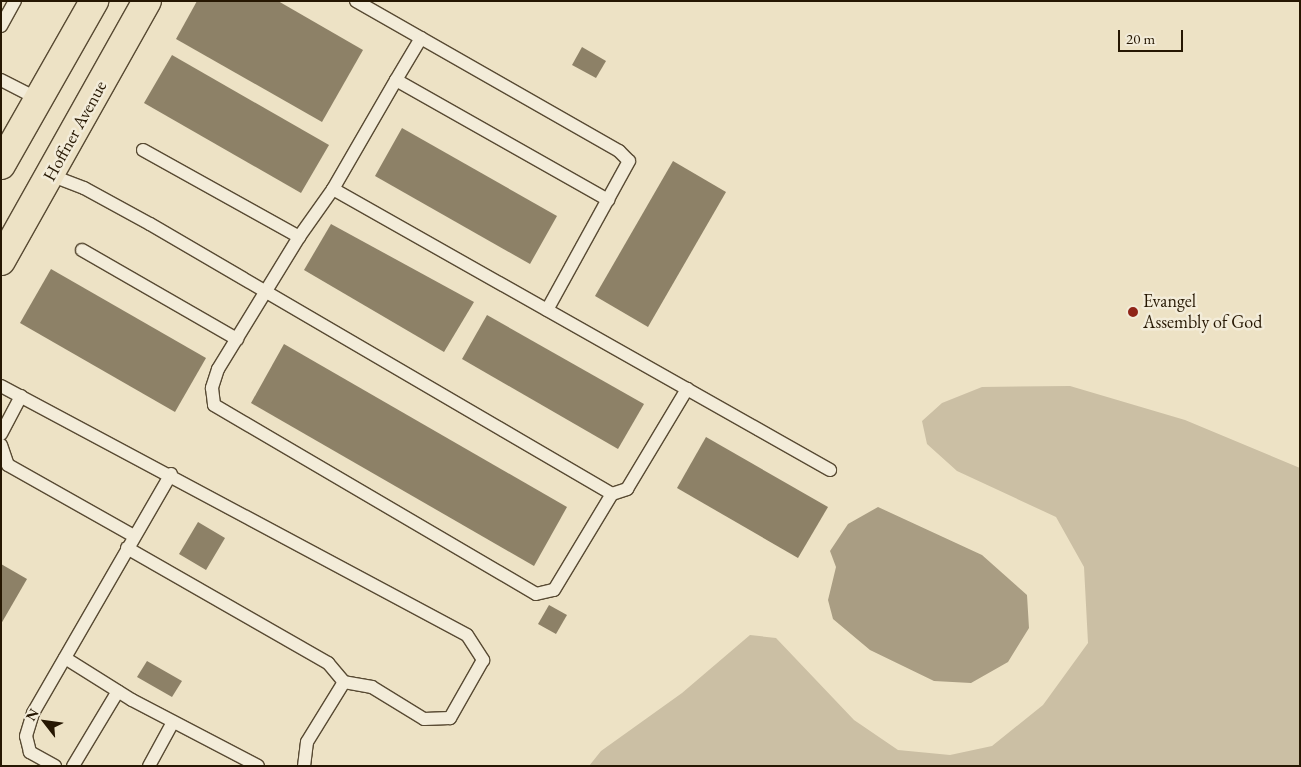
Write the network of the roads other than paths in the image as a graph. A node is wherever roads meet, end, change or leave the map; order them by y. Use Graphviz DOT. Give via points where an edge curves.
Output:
graph roads {
  1 [pos="15,1"];
  2 [pos="94,1"];
  3 [pos="147,1"];
  4 [pos="356,1"];
  5 [pos="1,26"];
  6 [pos="421,38"];
  7 [pos="1,80"];
  8 [pos="396,80"];
  9 [pos="38,99"];
  10 [pos="144,150"];
  11 [pos="1,165"];
  12 [pos="50,175"];
  13 [pos="332,189"];
  14 [pos="608,200"];
  15 [pos="299,237"];
  16 [pos="82,250"];
  17 [pos="1,261"];
  18 [pos="266,292"];
  19 [pos="548,310"];
  20 [pos="236,339"];
  21 [pos="1,386"];
  22 [pos="687,389"];
  23 [pos="22,396"];
  24 [pos="1,434"];
  25 [pos="1,445"];
  26 [pos="830,470"];
  27 [pos="170,474"];
  28 [pos="612,494"];
  29 [pos="134,536"];
  30 [pos="127,548"];
  31 [pos="64,658"];
  32 [pos="344,682"];
  33 [pos="118,691"];
  34 [pos="173,722"];
  35 [pos="55,766"];
  36 [pos="73,766"];
  37 [pos="149,766"];
  38 [pos="258,766"];
  39 [pos="304,766"];
  1 -- 5 [label="lane"];
  2 -- 9 [label="main road"];
  3 -- 12 [label="main road, Hoffner Avenue"];
  4 -- 6 [label="lane"];
  6 -- 8 [label="lane"];
  6 -- 14 [label="lane" via="619,151 629,161"];
  7 -- 9 [label="lane"];
  8 -- 13 [label="lane"];
  8 -- 14 [label="lane"];
  9 -- 11 [label="main road"];
  10 -- 15 [label="lane"];
  12 -- 17 [label="main road, Hoffner Avenue"];
  12 -- 18 [label="lane" via="84,188"];
  13 -- 15 [label="lane"];
  13 -- 19 [label="lane"];
  14 -- 19 [label="lane"];
  15 -- 18 [label="lane"];
  16 -- 20 [label="lane"];
  18 -- 20 [label="lane"];
  18 -- 28 [label="lane"];
  19 -- 22 [label="lane"];
  20 -- 28 [label="lane" via="212,388 214,405 536,594 554,590"];
  21 -- 23 [label="lane"];
  22 -- 26 [label="lane"];
  22 -- 28 [label="lane" via="626,489"];
  23 -- 24 [label="lane"];
  23 -- 27 [label="lane"];
  25 -- 29 [label="lane" via="8,465"];
  27 -- 29 [label="lane"];
  27 -- 32 [label="lane" via="468,635 483,660 450,718 424,719 372,687"];
  29 -- 30 [label="lane"];
  30 -- 31 [label="lane"];
  30 -- 32 [label="lane" via="328,663"];
  31 -- 33 [label="lane"];
  31 -- 35 [label="lane" via="33,713 26,736 30,752"];
  32 -- 39 [label="lane" via="307,742"];
  33 -- 34 [label="lane"];
  33 -- 36 [label="lane"];
  34 -- 37 [label="lane"];
  34 -- 38 [label="lane"];
}
